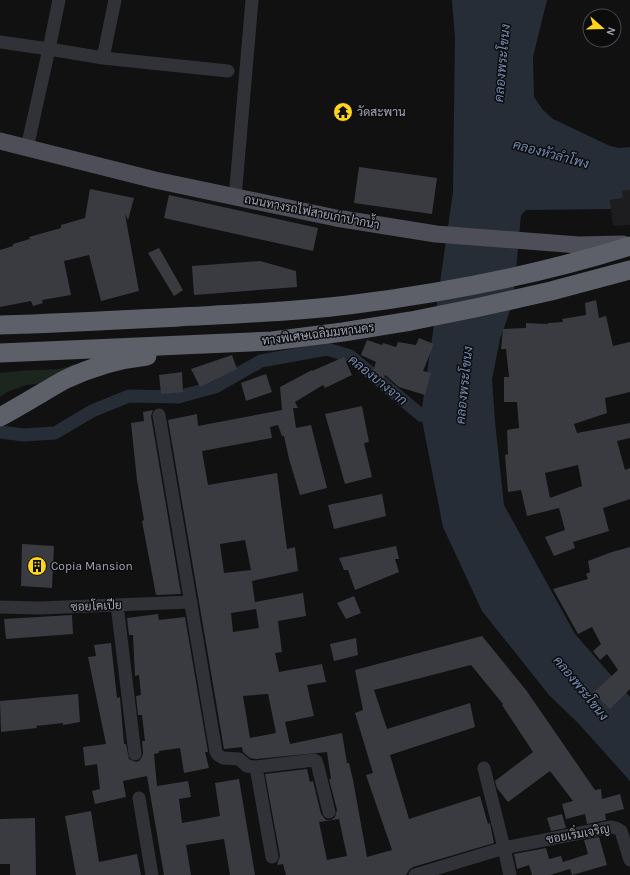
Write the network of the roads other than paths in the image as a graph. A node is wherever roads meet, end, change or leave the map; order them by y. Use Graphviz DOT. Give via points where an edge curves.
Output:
graph roads {
  1 [pos="59,0"];
  2 [pos="115,0"];
  3 [pos="252,0"];
  4 [pos="0,42"];
  5 [pos="49,49"];
  6 [pos="103,58"];
  7 [pos="228,71"];
  8 [pos="0,141"];
  9 [pos="27,148"];
  10 [pos="235,198"];
  11 [pos="630,245"];
  12 [pos="630,270"];
  13 [pos="0,325"];
  14 [pos="272,341"];
  15 [pos="0,353"];
  16 [pos="35,398"];
  17 [pos="159,415"];
  18 [pos="0,417"];
  19 [pos="0,428"];
  20 [pos="191,602"];
  21 [pos="117,605"];
  22 [pos="0,607"];
  23 [pos="135,754"];
  24 [pos="256,767"];
  25 [pos="484,768"];
  26 [pos="139,798"];
  27 [pos="329,812"];
  28 [pos="504,848"];
  29 [pos="272,857"];
  30 [pos="630,860"];
  31 [pos="152,875"];
  32 [pos="415,875"];
  33 [pos="510,875"];
  1 -- 5 [label="street"];
  2 -- 6 [label="street"];
  3 -- 10 [label="street"];
  4 -- 5 [label="street"];
  5 -- 6 [label="street"];
  5 -- 9 [label="street"];
  6 -- 7 [label="street"];
  8 -- 9 [label="main road, ถนนทางรถไฟสายเก่าปากน้ำ"];
  9 -- 10 [label="main road, ถนนทางรถไฟสายเก่าปากน้ำ"];
  10 -- 11 [label="main road, ถนนทางรถไฟสายเก่าปากน้ำ" via="436,234 541,242"];
  11 -- 13 [label="highway, ทางพิเศษเฉลิมมหานคร" via="537,272 467,287 348,305 264,313"];
  12 -- 14 [label="highway, ทางพิเศษเฉลิมมหานคร" via="551,291 419,319"];
  14 -- 15 [label="highway, ทางพิเศษเฉลิมมหานคร"];
  14 -- 16 [label="highway" via="136,357 87,371 65,380"];
  16 -- 18 [label="highway"];
  16 -- 19 [label="highway"];
  17 -- 20 [label="street"];
  20 -- 21 [label="street, ซอยโคเปีย"];
  20 -- 24 [label="street" via="216,752 224,759 239,759 248,766"];
  21 -- 22 [label="street, ซอยโคเปีย"];
  21 -- 23 [label="street"];
  24 -- 27 [label="street" via="316,761"];
  24 -- 29 [label="street"];
  25 -- 28 [label="street"];
  26 -- 31 [label="street"];
  28 -- 30 [label="street, ซอยเริ่มเจริญ" via="611,827 621,831"];
  28 -- 32 [label="street, ซอยเริ่มเจริญ"];
  28 -- 33 [label="street"];
}
